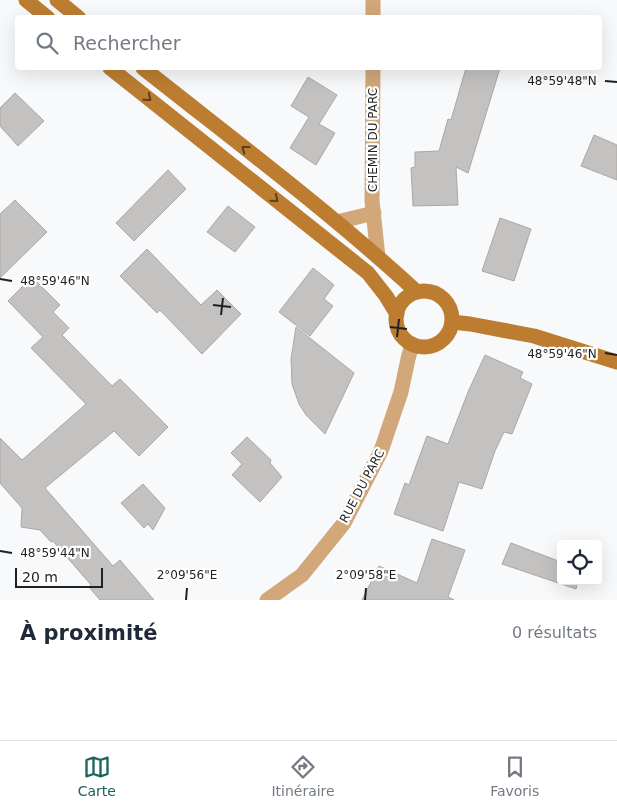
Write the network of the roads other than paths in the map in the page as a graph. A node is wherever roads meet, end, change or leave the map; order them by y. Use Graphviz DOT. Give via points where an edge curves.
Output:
graph roads {
  1 [pos="26,0"];
  2 [pos="57,0"];
  3 [pos="374,0"];
  4 [pos="44,15"];
  5 [pos="75,15"];
  6 [pos="373,15"];
  7 [pos="113,70"];
  8 [pos="145,70"];
  9 [pos="373,70"];
  10 [pos="374,213"];
  11 [pos="337,222"];
  12 [pos="378,257"];
  13 [pos="417,292"];
  14 [pos="397,314"];
  15 [pos="452,322"];
  16 [pos="412,344"];
  17 [pos="617,362"];
  18 [pos="267,600"];
  1 -- 4 [label="main road"];
  2 -- 5 [label="main road"];
  3 -- 6 [label="street"];
  7 -- 14 [label="main road, one-way" via="368,273"];
  11 -- 8 [label="main road, one-way"];
  9 -- 10 [label="street, CHEMIN DU PARC"];
  10 -- 11 [label="street"];
  10 -- 12 [label="street, CHEMIN DU PARC"];
  11 -- 12 [label="main road"];
  12 -- 13 [label="main road"];
  13 -- 14 [label="main road" via="404,301"];
  13 -- 15 [label="main road" via="442,298 452,313"];
  14 -- 16 [label="main road" via="400,332"];
  15 -- 16 [label="main road" via="445,338 438,344 421,347"];
  15 -- 17 [label="main road" via="511,330"];
  16 -- 18 [label="street, RUE DU PARC" via="401,392 381,451 344,523 302,575"];
}
